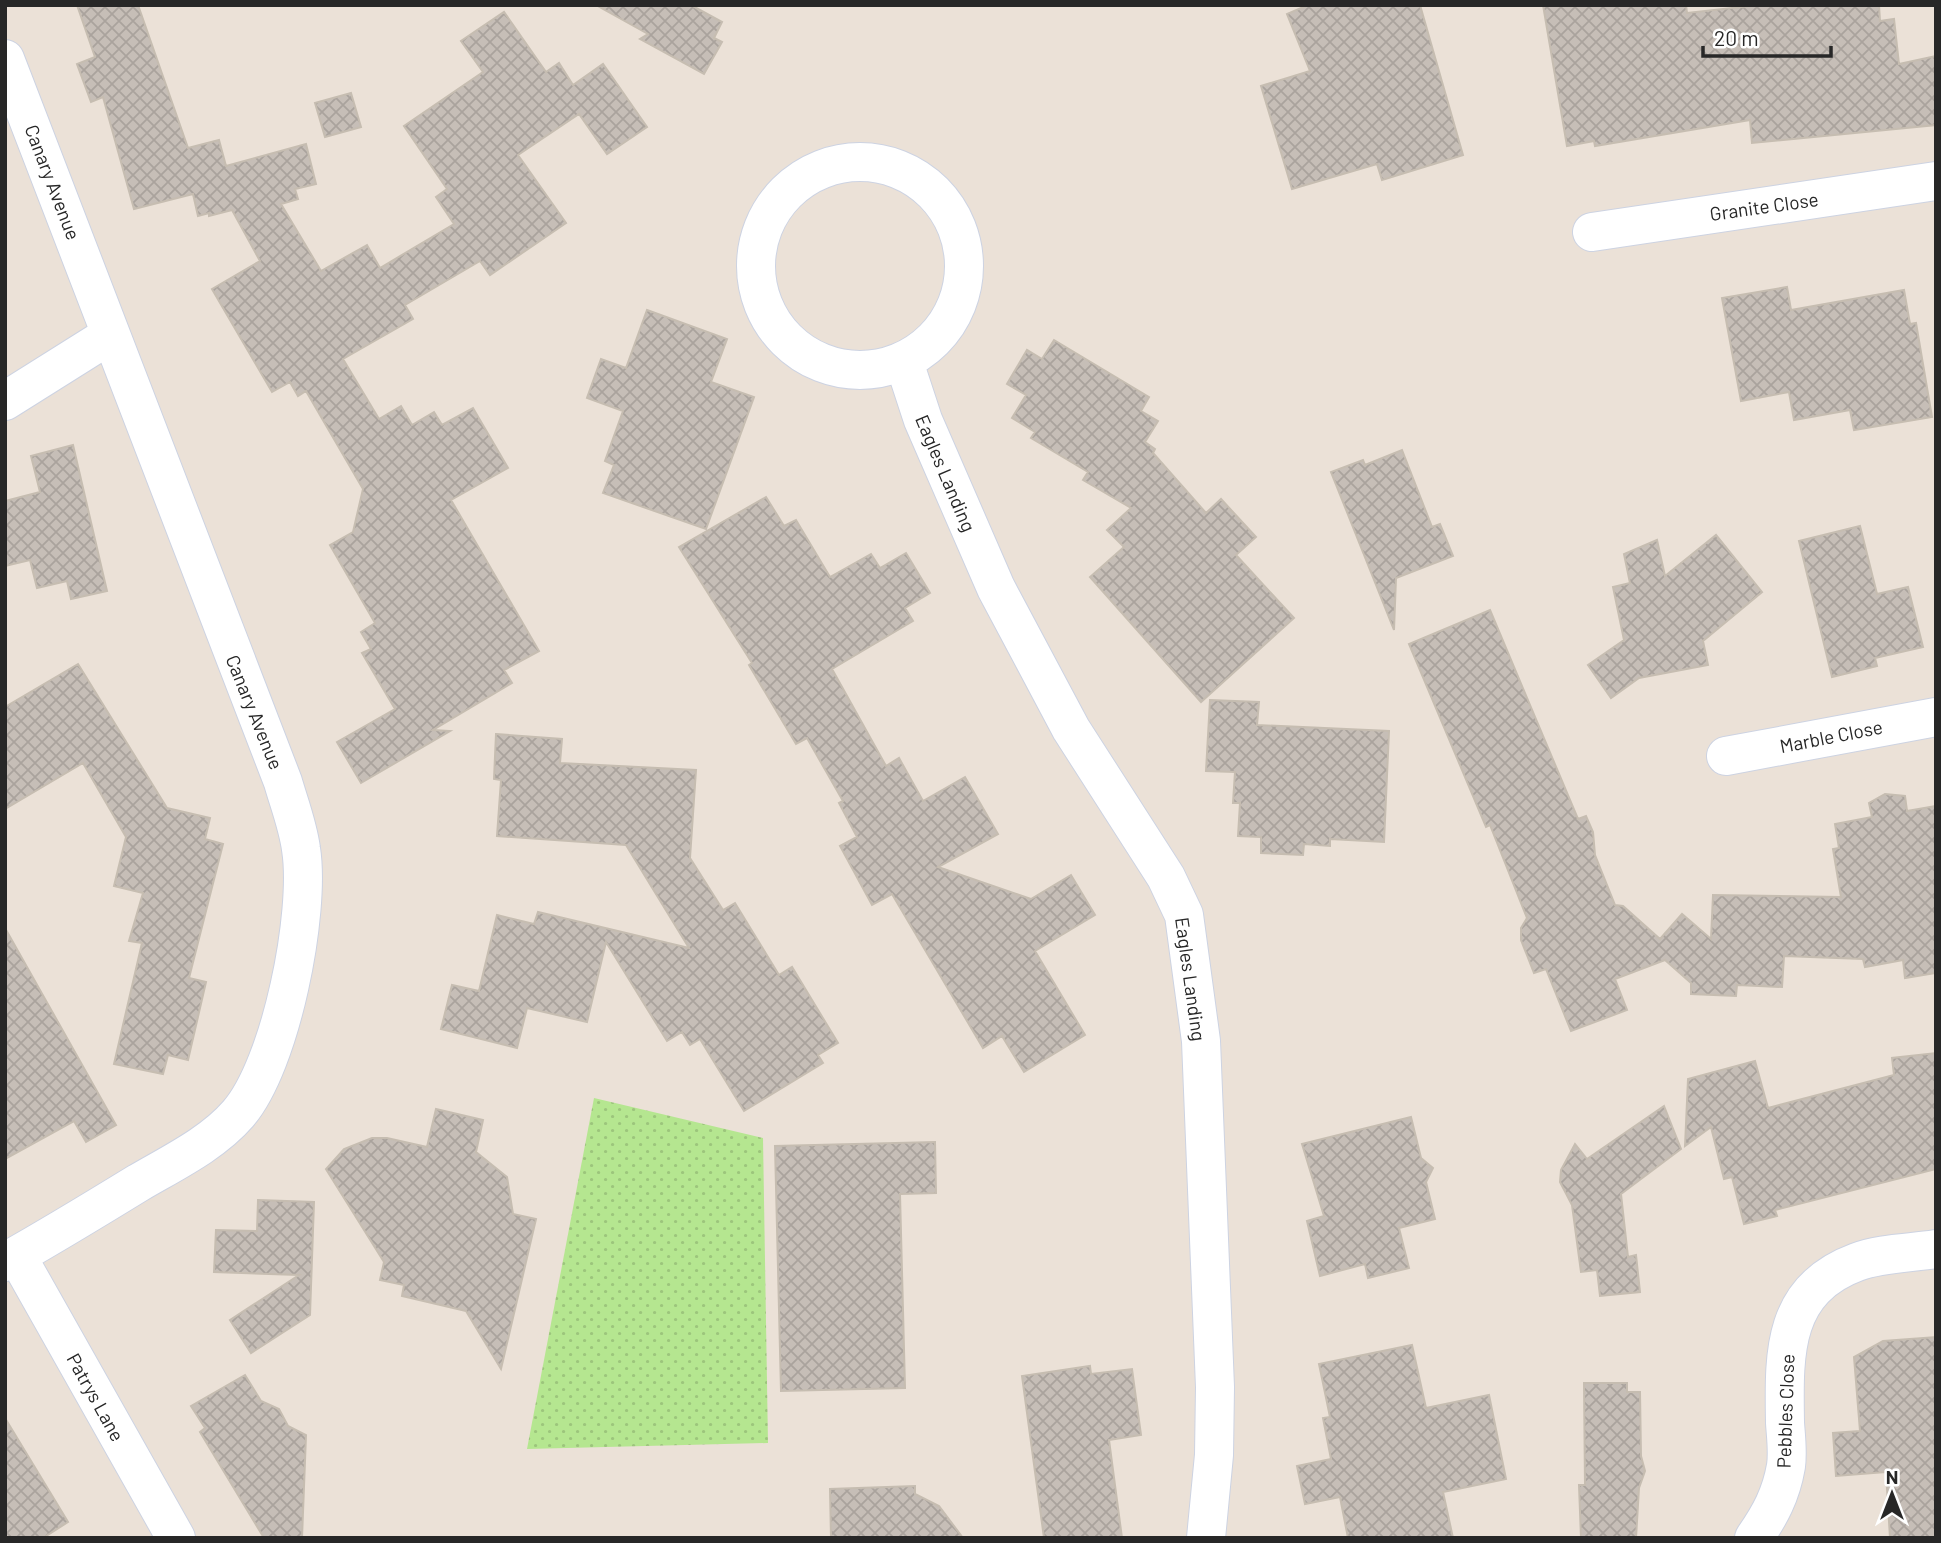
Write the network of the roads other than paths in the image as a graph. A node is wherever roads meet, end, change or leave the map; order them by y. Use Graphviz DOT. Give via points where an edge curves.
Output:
graph roads {
  1 [pos="5,59"];
  2 [pos="1936,181"];
  3 [pos="1592,232"];
  4 [pos="110,335"];
  5 [pos="904,362"];
  6 [pos="5,401"];
  7 [pos="1936,717"];
  8 [pos="1726,756"];
  9 [pos="1936,1249"];
  10 [pos="11,1259"];
  11 [pos="176,1538"];
  12 [pos="1206,1538"];
  13 [pos="1754,1538"];
  1 -- 4 [label="street, Canary Avenue"];
  2 -- 3 [label="street, Granite Close"];
  4 -- 6 [label="street"];
  4 -- 10 [label="street, Canary Avenue" via="283,782 301,848 304,909 274,1040 256,1087 240,1112 190,1152"];
  5 -- 5 [label="street" via="874,370 844,370 816,361 791,345 772,322 759,295 755,265 760,235 792,186 817,171 846,162 876,162 905,171 930,188 950,210 962,237 966,267 961,297 949,323 928,346"];
  5 -- 12 [label="street, Eagles Landing" via="923,420 996,588 1071,729 1166,877 1184,915 1201,1041 1215,1387"];
  7 -- 8 [label="street, Marble Close"];
  9 -- 13 [label="street, Pebbles Close" via="1859,1261 1833,1273 1805,1297 1790,1326 1784,1368 1786,1464 1775,1508"];
  10 -- 11 [label="street, Patrys Lane"];
}
